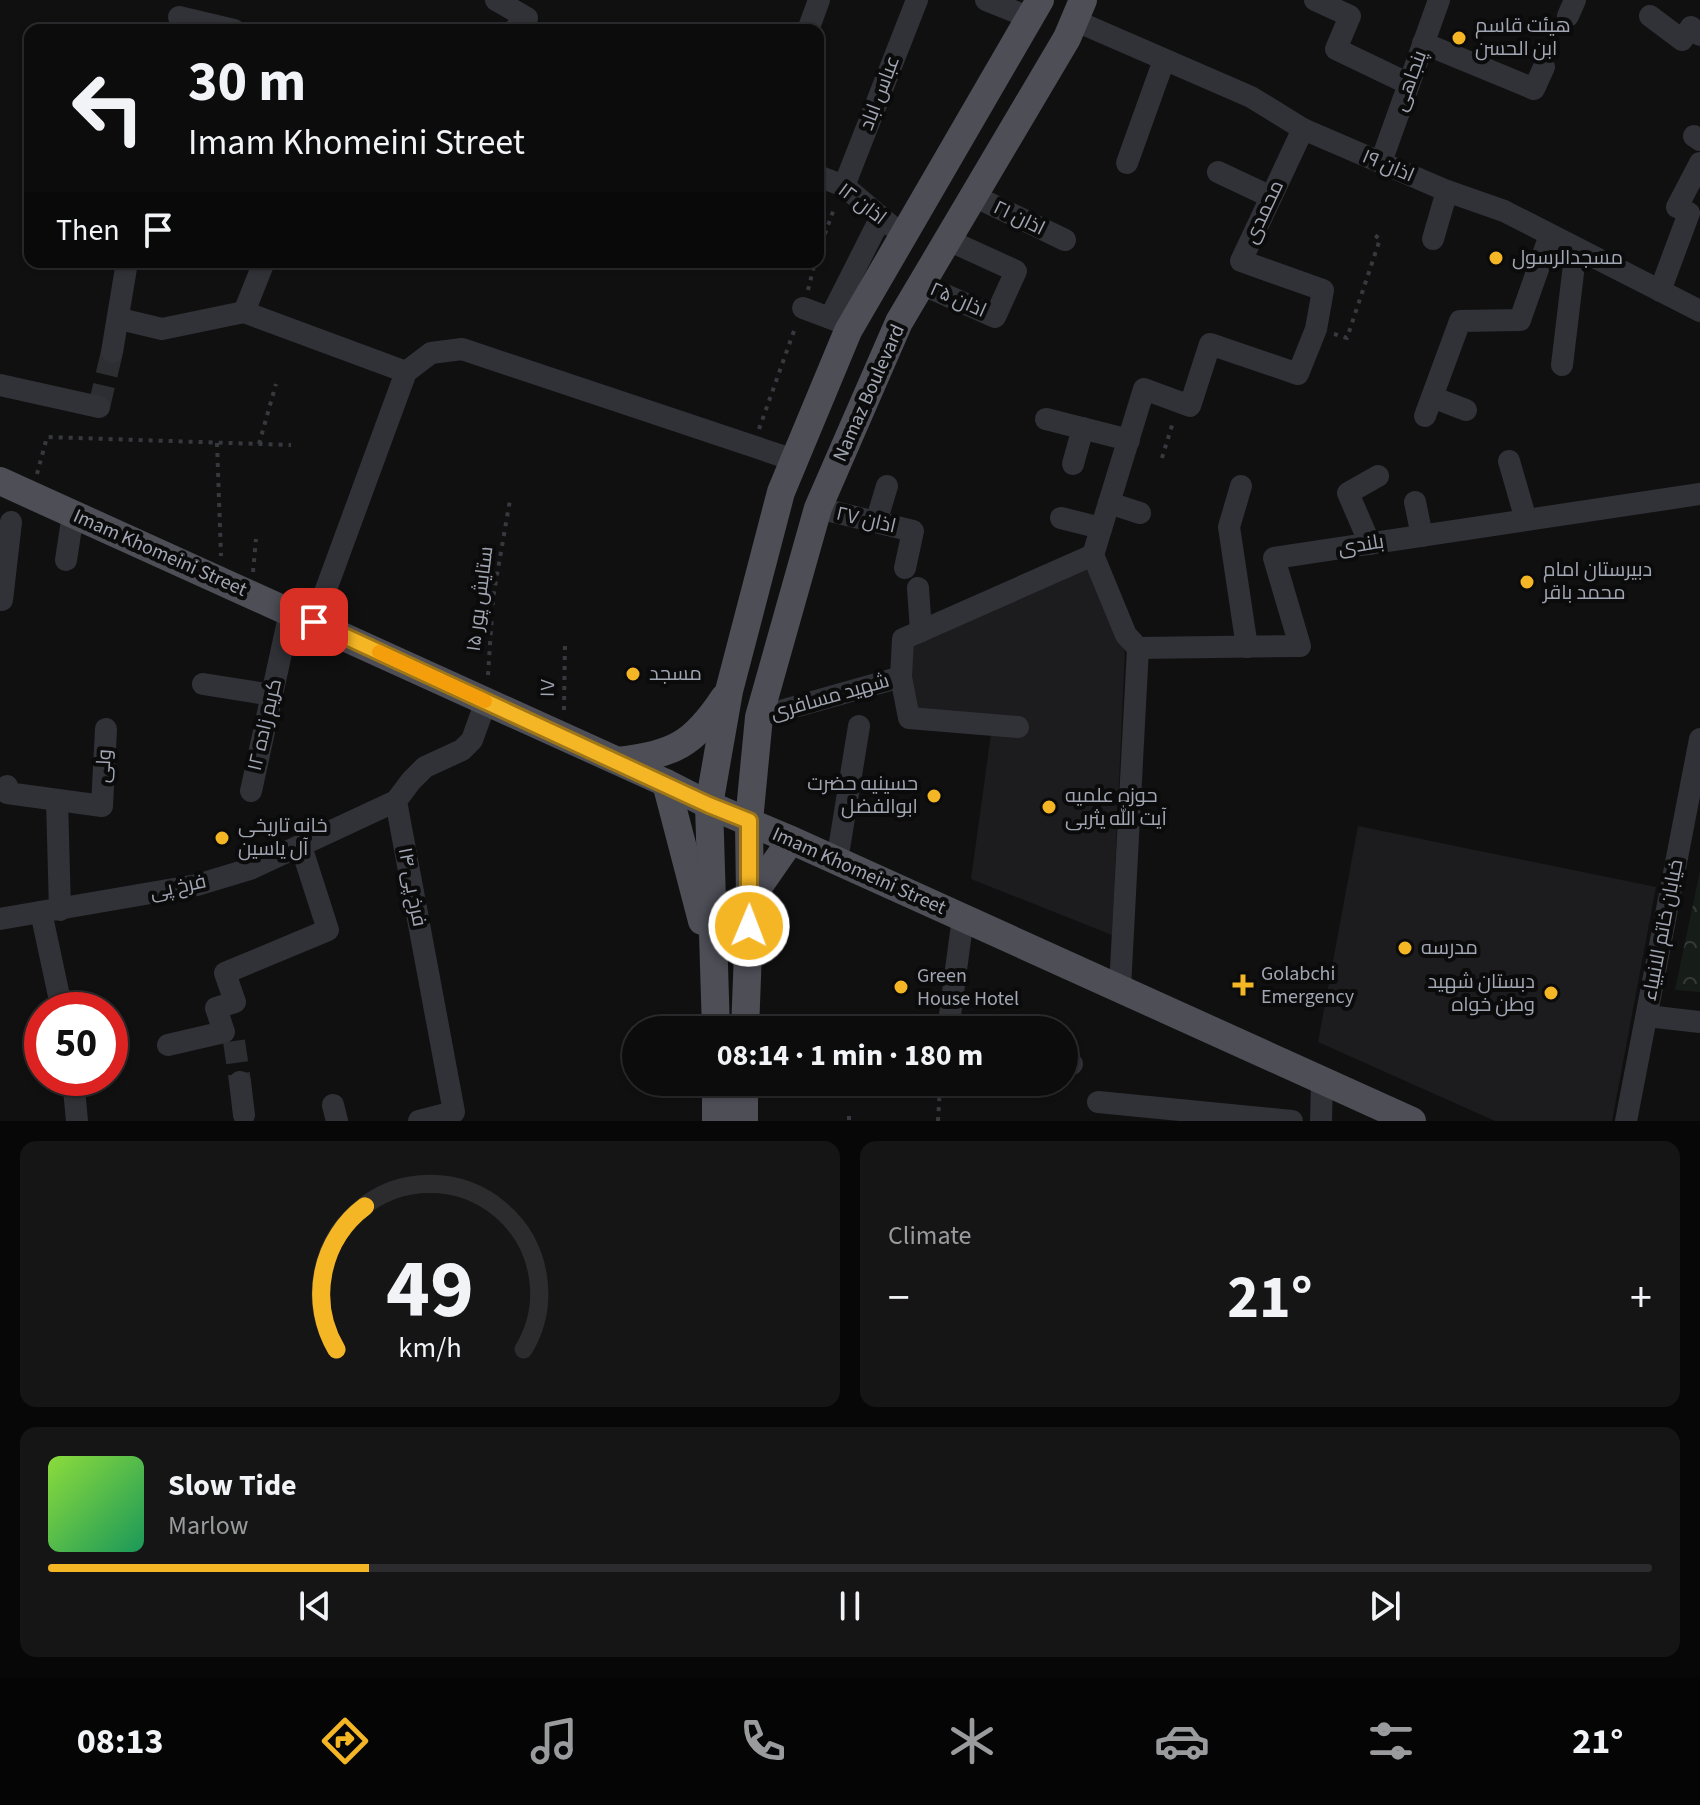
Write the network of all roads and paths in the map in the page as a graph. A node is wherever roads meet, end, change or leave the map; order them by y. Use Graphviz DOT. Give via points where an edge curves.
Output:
graph roads {
  1 [pos="496,0"];
  2 [pos="819,0"];
  3 [pos="917,0"];
  4 [pos="986,0"];
  5 [pos="1315,0"];
  6 [pos="1439,0"];
  7 [pos="1036,9"];
  8 [pos="1080,11"];
  9 [pos="179,16"];
  10 [pos="1650,16"];
  11 [pos="210,24"];
  12 [pos="520,24"];
  13 [pos="810,24"];
  14 [pos="1700,35"];
  15 [pos="1423,43"];
  16 [pos="1164,60"];
  17 [pos="1544,67"];
  18 [pos="1409,84"];
  19 [pos="1303,129"];
  20 [pos="1381,162"];
  21 [pos="1127,163"];
  22 [pos="1700,163"];
  23 [pos="1218,172"];
  24 [pos="824,178"];
  25 [pos="844,186"];
  26 [pos="1447,191"];
  27 [pos="974,196"];
  28 [pos="1271,197"];
  29 [pos="880,219"];
  30 [pos="824,231"];
  31 [pos="904,234"];
  32 [pos="1373,234"];
  33 [pos="1550,235"];
  34 [pos="1433,239"];
  35 [pos="948,240"];
  36 [pos="1065,240"];
  37 [pos="1576,248"];
  38 [pos="126,268"];
  39 [pos="262,268"];
  40 [pos="813,268"];
  41 [pos="921,284"];
  42 [pos="1660,291"];
  43 [pos="803,308"];
  44 [pos="1700,311"];
  45 [pos="244,312"];
  46 [pos="120,319"];
  47 [pos="840,322"];
  48 [pos="1316,329"];
  49 [pos="112,352"];
  50 [pos="1562,365"];
  51 [pos="406,372"];
  52 [pos="276,384"];
  53 [pos="0,385"];
  54 [pos="1179,402"];
  55 [pos="99,407"];
  56 [pos="1466,410"];
  57 [pos="1046,419"];
  58 [pos="1083,428"];
  59 [pos="1129,440"];
  60 [pos="217,443"];
  61 [pos="259,444"];
  62 [pos="291,445"];
  63 [pos="752,446"];
  64 [pos="1162,458"];
  65 [pos="794,460"];
  66 [pos="1509,461"];
  67 [pos="1073,464"];
  68 [pos="1378,476"];
  69 [pos="0,481"];
  70 [pos="887,486"];
  71 [pos="1241,486"];
  72 [pos="1700,494"];
  73 [pos="31,495"];
  74 [pos="510,500"];
  75 [pos="1415,502"];
  76 [pos="1109,503"];
  77 [pos="818,508"];
  78 [pos="1140,513"];
  79 [pos="73,514"];
  80 [pos="1061,518"];
  81 [pos="1526,520"];
  82 [pos="11,522"];
  83 [pos="876,522"];
  84 [pos="1101,528"];
  85 [pos="1422,536"];
  86 [pos="256,539"];
  87 [pos="1370,544"];
  88 [pos="1093,555"];
  89 [pos="66,560"];
  90 [pos="905,568"];
  91 [pos="2,574"];
  92 [pos="222,582"];
  93 [pos="918,588"];
  94 [pos="251,595"];
  95 [pos="2,600"];
  96 [pos="302,617"];
  97 [pos="921,631"];
  98 [pos="565,641"];
  99 [pos="1247,647"];
  100 [pos="1138,648"];
  101 [pos="740,651"];
  102 [pos="775,663"];
  103 [pos="901,677"];
  104 [pos="203,684"];
  105 [pos="729,691"];
  106 [pos="272,695"];
  107 [pos="486,701"];
  108 [pos="759,717"];
  109 [pos="859,726"];
  110 [pos="1018,727"];
  111 [pos="106,729"];
  112 [pos="563,736"];
  113 [pos="1700,739"];
  114 [pos="618,761"];
  115 [pos="666,783"];
  116 [pos="7,786"];
  117 [pos="251,791"];
  118 [pos="57,800"];
  119 [pos="396,801"];
  120 [pos="709,805"];
  121 [pos="749,821"];
  122 [pos="791,840"];
  123 [pos="301,846"];
  124 [pos="837,861"];
  125 [pos="750,899"];
  126 [pos="51,911"];
  127 [pos="963,917"];
  128 [pos="0,919"];
  129 [pos="716,973"];
  130 [pos="747,980"];
  131 [pos="1120,988"];
  132 [pos="60,992"];
  133 [pos="716,1016"];
  134 [pos="746,1016"];
  135 [pos="950,1016"];
  136 [pos="1647,1016"];
  137 [pos="1700,1022"];
  138 [pos="168,1045"];
  139 [pos="1322,1081"];
  140 [pos="240,1082"];
  141 [pos="75,1096"];
  142 [pos="716,1096"];
  143 [pos="744,1096"];
  144 [pos="939,1096"];
  145 [pos="1098,1102"];
  146 [pos="244,1115"];
  147 [pos="77,1121"];
  148 [pos="419,1121"];
  149 [pos="716,1121"];
  150 [pos="744,1121"];
  151 [pos="938,1121"];
  152 [pos="1292,1121"];
  153 [pos="1321,1121"];
  154 [pos="1412,1121"];
  155 [pos="1626,1121"];
  1 -- 12 [label="street" via="527,18"];
  2 -- 13 [label="street"];
  3 -- 25 [label="street, عباس اباد"];
  4 -- 7 [label="street"];
  5 -- 18 [label="street" via="1350,16 1336,49"];
  6 -- 15 [label="street, پنجاهی"];
  7 -- 31 [label="main road, Namaz Boulevard"];
  8 -- 16 [label="street, اذان ۱۹"];
  8 -- 27 [label="main road, Namaz Boulevard"];
  9 -- 11 [label="street"];
  10 -- 14 [label="street" via="1682,40 1691,27"];
  15 -- 17 [label="street" via="1534,89"];
  15 -- 18 [label="street, پنجاهی"];
  16 -- 19 [label="street, اذان ۱۹" via="1251,97"];
  16 -- 21 [label="street"];
  18 -- 20 [label="street, پنجاهی"];
  19 -- 20 [label="street, اذان ۱۹"];
  19 -- 28 [label="street, محمدی"];
  20 -- 26 [label="street, اذان ۱۹"];
  22 -- 42 [label="street" via="1677,207 1689,213"];
  23 -- 28 [label="street"];
  24 -- 25 [label="street, اذان ۱۲"];
  25 -- 29 [label="street, اذان ۱۲"];
  25 -- 30 [label="path"];
  26 -- 33 [label="street, اذان ۱۹"];
  26 -- 34 [label="street"];
  27 -- 35 [label="main road, Namaz Boulevard"];
  27 -- 36 [label="street, اذان ۲۱"];
  28 -- 48 [label="street, محمدی" via="1241,261 1323,290"];
  29 -- 31 [label="street, اذان ۱۲"];
  29 -- 47 [label="street"];
  31 -- 47 [label="main road, Namaz Boulevard"];
  32 -- 48 [label="path" via="1380,239 1347,338"];
  33 -- 37 [label="street, اذان ۱۹"];
  33 -- 56 [label="street" via="1520,320 1460,321 1428,407"];
  35 -- 41 [label="main road, Namaz Boulevard"];
  35 -- 41 [label="street, اذان ۲۵" via="1016,271 995,317"];
  37 -- 42 [label="street, اذان ۱۹"];
  37 -- 50 [label="street"];
  38 -- 46 [label="street"];
  39 -- 45 [label="street"];
  40 -- 43 [label="path"];
  41 -- 77 [label="main road, Namaz Boulevard" via="899,322"];
  42 -- 44 [label="street, اذان ۱۹"];
  43 -- 47 [label="street"];
  43 -- 63 [label="path"];
  45 -- 46 [label="street" via="162,329"];
  45 -- 51 [label="street"];
  46 -- 49 [label="street"];
  47 -- 65 [label="main road, Namaz Boulevard"];
  48 -- 54 [label="street" via="1298,374 1210,344 1190,406"];
  51 -- 63 [label="street" via="431,353 462,349"];
  51 -- 96 [label="street, کریم زاده ۱۲"];
  52 -- 61 [label="path"];
  53 -- 55 [label="street"];
  54 -- 59 [label="street" via="1144,389"];
  54 -- 64 [label="path"];
  57 -- 58 [label="street"];
  58 -- 59 [label="street"];
  58 -- 67 [label="street"];
  59 -- 76 [label="street"];
  60 -- 61 [label="path"];
  60 -- 73 [label="path" via="47,437"];
  60 -- 92 [label="path"];
  61 -- 62 [label="path"];
  63 -- 65 [label="street"];
  65 -- 101 [label="main road, Namaz Boulevard"];
  66 -- 81 [label="street"];
  68 -- 87 [label="street" via="1348,493"];
  69 -- 73 [label="main road, Imam Khomeini Street"];
  70 -- 83 [label="street"];
  71 -- 99 [label="street" via="1229,527"];
  72 -- 81 [label="street, بلندی"];
  73 -- 79 [label="main road, Imam Khomeini Street"];
  74 -- 107 [label="path, ستایش پور ۱۵" via="493,598"];
  75 -- 85 [label="street"];
  76 -- 78 [label="street"];
  76 -- 84 [label="street"];
  77 -- 83 [label="street, اذان ۲۷"];
  77 -- 102 [label="main road, Namaz Boulevard"];
  79 -- 89 [label="street"];
  79 -- 92 [label="main road, Imam Khomeini Street"];
  80 -- 84 [label="street"];
  81 -- 85 [label="street, بلندی"];
  82 -- 91 [label="street"];
  83 -- 90 [label="street, اذان ۲۷" via="913,531"];
  84 -- 88 [label="street"];
  85 -- 87 [label="street, بلندی"];
  86 -- 94 [label="path"];
  87 -- 99 [label="street, بلندی" via="1274,558 1300,646"];
  88 -- 97 [label="street"];
  88 -- 100 [label="street" via="1126,635"];
  91 -- 95 [label="street"];
  92 -- 94 [label="main road, Imam Khomeini Street"];
  93 -- 97 [label="street"];
  94 -- 96 [label="main road, Imam Khomeini Street"];
  96 -- 106 [label="street, کریم زاده ۱۲"];
  96 -- 107 [label="main road, Imam Khomeini Street"];
  97 -- 103 [label="street" via="903,639"];
  98 -- 112 [label="path, ۱۷"];
  99 -- 100 [label="street, بلندی"];
  100 -- 131 [label="street"];
  101 -- 102 [label="main road"];
  101 -- 105 [label="main road, Namaz Boulevard"];
  102 -- 108 [label="main road, Namaz Boulevard"];
  103 -- 108 [label="street, شهید مسافری"];
  103 -- 110 [label="street" via="909,718"];
  104 -- 106 [label="street"];
  105 -- 114 [label="main road" via="700,732 683,744 665,753"];
  105 -- 120 [label="main road, Namaz Boulevard"];
  106 -- 117 [label="street, کریم زاده ۱۲"];
  107 -- 112 [label="main road, Imam Khomeini Street"];
  107 -- 119 [label="street" via="472,740 425,767"];
  108 -- 121 [label="main road, Namaz Boulevard"];
  109 -- 124 [label="street"];
  111 -- 118 [label="street, ولی" via="102,806"];
  112 -- 114 [label="main road, Imam Khomeini Street"];
  113 -- 136 [label="street, خیابان خاتم الانبیاء"];
  114 -- 115 [label="main road, Imam Khomeini Street"];
  115 -- 120 [label="main road, Imam Khomeini Street"];
  115 -- 129 [label="main road"];
  116 -- 118 [label="street, ولی" via="7,793"];
  118 -- 126 [label="street"];
  119 -- 123 [label="street, فرخ پی"];
  119 -- 148 [label="street, فرخ پی ۱۴" via="454,1112"];
  120 -- 121 [label="main road, Imam Khomeini Street"];
  120 -- 129 [label="main road, Namaz Boulevard"];
  121 -- 122 [label="main road, Imam Khomeini Street"];
  121 -- 125 [label="main road, Namaz Boulevard"];
  122 -- 124 [label="main road, Imam Khomeini Street"];
  122 -- 125 [label="main road"];
  123 -- 126 [label="street, فرخ پی" via="197,885"];
  123 -- 138 [label="street" via="328,930 225,973 235,1002 216,1008 229,1036"];
  124 -- 127 [label="main road, Imam Khomeini Street"];
  125 -- 130 [label="main road, Namaz Boulevard"];
  126 -- 128 [label="street, فرخ پی"];
  126 -- 132 [label="street"];
  127 -- 131 [label="main road, Imam Khomeini Street"];
  127 -- 135 [label="street"];
  129 -- 130 [label="main road" via="734,968"];
  129 -- 133 [label="main road"];
  130 -- 134 [label="main road, Namaz Boulevard"];
  131 -- 139 [label="main road, Imam Khomeini Street"];
  136 -- 137 [label="street"];
  136 -- 155 [label="street, خیابان خاتم الانبیاء"];
  139 -- 153 [label="street"];
  139 -- 154 [label="main road, Imam Khomeini Street"];
  140 -- 146 [label="street"];
  141 -- 147 [label="street"];
  142 -- 149 [label="main road"];
  143 -- 150 [label="main road"];
  144 -- 151 [label="path"];
  145 -- 152 [label="street"];
}
